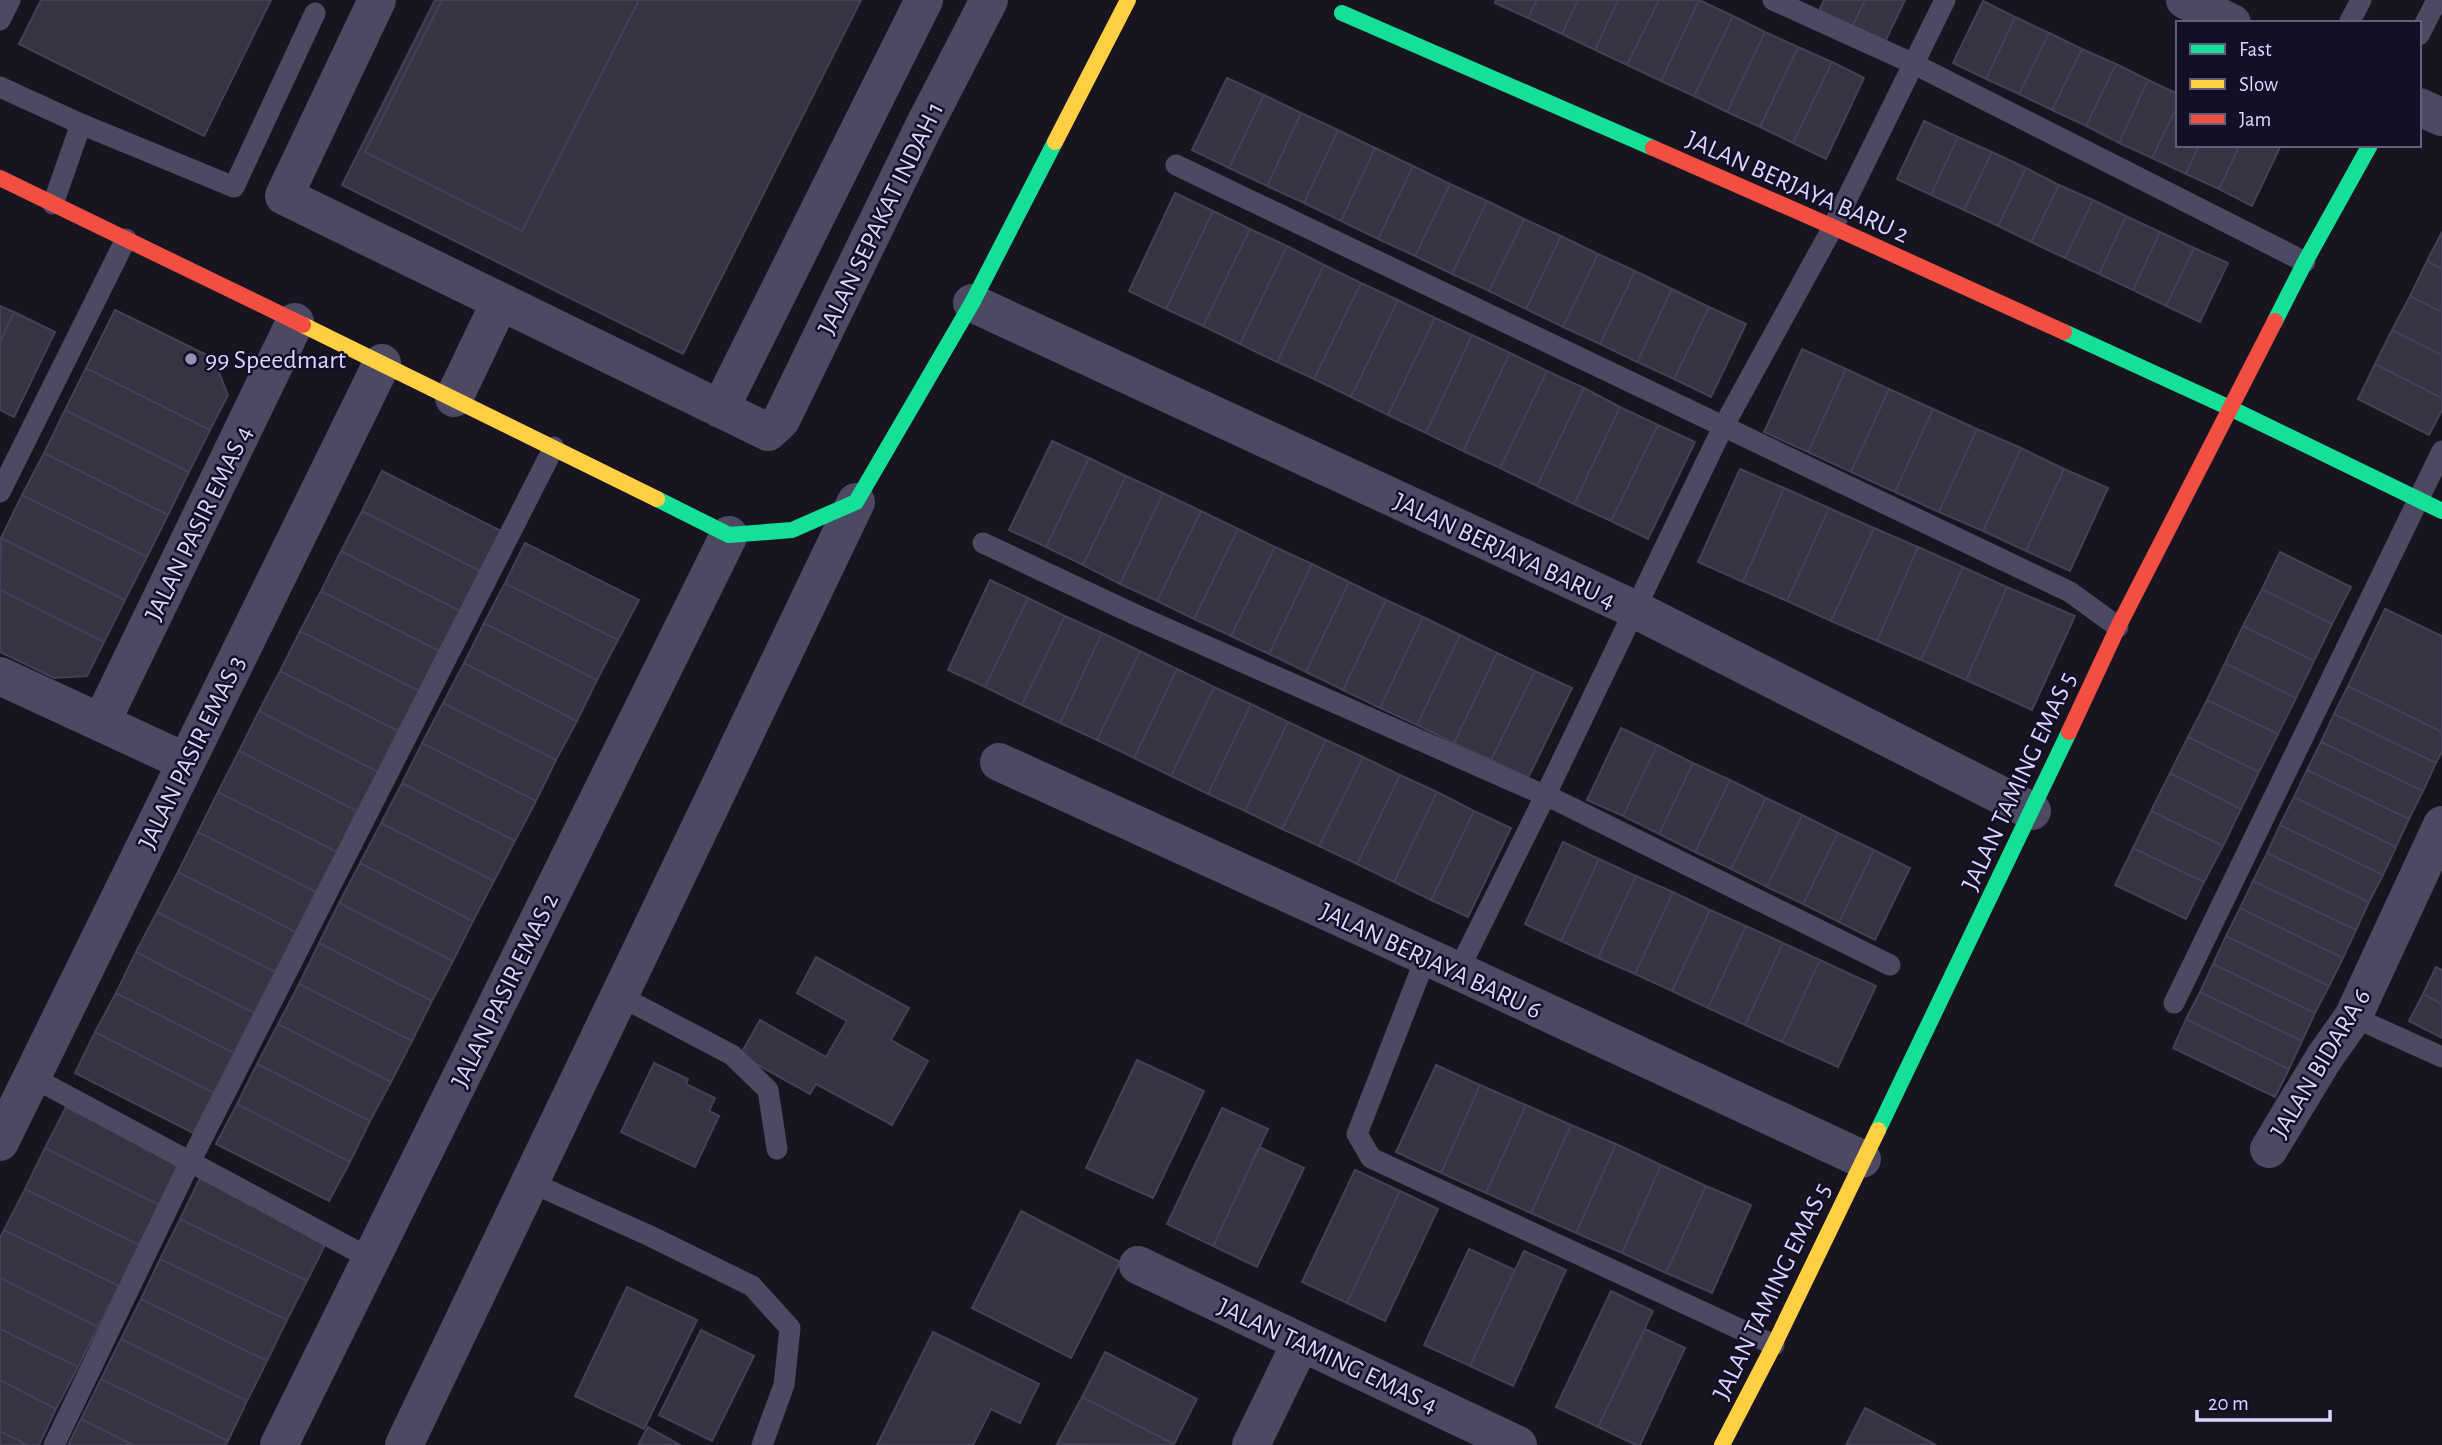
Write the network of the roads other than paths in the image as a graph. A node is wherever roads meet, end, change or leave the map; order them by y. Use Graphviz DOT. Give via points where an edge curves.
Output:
graph roads {
  1 [pos="10,0"];
  2 [pos="377,0"];
  3 [pos="924,0"];
  4 [pos="989,0"];
  5 [pos="1128,0"];
  6 [pos="1773,0"];
  7 [pos="1945,0"];
  8 [pos="2185,0"];
  9 [pos="2361,0"];
  10 [pos="2437,0"];
  11 [pos="315,13"];
  12 [pos="1342,13"];
  13 [pos="0,20"];
  14 [pos="2228,21"];
  15 [pos="2350,21"];
  16 [pos="2421,31"];
  17 [pos="1914,64"];
  18 [pos="0,87"];
  19 [pos="872,104"];
  20 [pos="2421,108"];
  21 [pos="2442,117"];
  22 [pos="81,124"];
  23 [pos="923,128"];
  24 [pos="2369,147"];
  25 [pos="1176,165"];
  26 [pos="0,178"];
  27 [pos="53,204"];
  28 [pos="1833,227"];
  29 [pos="126,239"];
  30 [pos="2305,262"];
  31 [pos="500,302"];
  32 [pos="972,303"];
  33 [pos="295,322"];
  34 [pos="382,363"];
  35 [pos="454,398"];
  36 [pos="720,409"];
  37 [pos="2232,409"];
  38 [pos="1723,427"];
  39 [pos="554,447"];
  40 [pos="2442,451"];
  41 [pos="0,492"];
  42 [pos="2418,500"];
  43 [pos="856,502"];
  44 [pos="2442,511"];
  45 [pos="729,535"];
  46 [pos="983,543"];
  47 [pos="1636,610"];
  48 [pos="2118,627"];
  49 [pos="0,676"];
  50 [pos="101,723"];
  51 [pos="186,762"];
  52 [pos="999,762"];
  53 [pos="1545,796"];
  54 [pos="2032,811"];
  55 [pos="2442,825"];
  56 [pos="1442,964"];
  57 [pos="1890,965"];
  58 [pos="620,996"];
  59 [pos="2174,1003"];
  60 [pos="2353,1017"];
  61 [pos="2442,1057"];
  62 [pos="32,1077"];
  63 [pos="0,1142"];
  64 [pos="777,1149"];
  65 [pos="2269,1149"];
  66 [pos="1863,1159"];
  67 [pos="190,1162"];
  68 [pos="530,1182"];
  69 [pos="370,1259"];
  70 [pos="1138,1265"];
  71 [pos="1301,1342"];
  72 [pos="1774,1345"];
  73 [pos="1498,1441"];
  74 [pos="54,1445"];
  75 [pos="279,1445"];
  76 [pos="404,1445"];
  77 [pos="762,1445"];
  78 [pos="1251,1445"];
  79 [pos="1723,1445"];
  1 -- 13 [label="lane"];
  2 -- 31 [label="street" via="284,196"];
  3 -- 19 [label="street"];
  4 -- 23 [label="street, JALAN SEPAKAT INDAH 1"];
  5 -- 32 [label="street"];
  6 -- 17 [label="lane"];
  7 -- 17 [label="lane"];
  8 -- 14 [label="street"];
  9 -- 15 [label="lane"];
  10 -- 16 [label="lane"];
  11 -- 22 [label="lane" via="234,187"];
  12 -- 28 [label="street, JALAN BERJAYA BARU 2"];
  17 -- 28 [label="lane"];
  17 -- 30 [label="lane"];
  18 -- 22 [label="lane"];
  19 -- 23 [label="street"];
  19 -- 36 [label="street"];
  20 -- 21 [label="street"];
  22 -- 27 [label="lane"];
  23 -- 36 [label="street, JALAN SEPAKAT INDAH 1" via="781,420 768,432"];
  24 -- 30 [label="street, JALAN TAMING EMAS 5"];
  25 -- 38 [label="lane"];
  26 -- 27 [label="street"];
  27 -- 29 [label="street"];
  28 -- 37 [label="street, JALAN BERJAYA BARU 2"];
  28 -- 38 [label="lane"];
  29 -- 33 [label="street"];
  29 -- 41 [label="lane"];
  30 -- 37 [label="street, JALAN TAMING EMAS 5"];
  31 -- 35 [label="street"];
  31 -- 36 [label="street"];
  32 -- 43 [label="street"];
  32 -- 47 [label="street, JALAN BERJAYA BARU 4"];
  33 -- 34 [label="street"];
  33 -- 50 [label="street, JALAN PASIR EMAS 4"];
  34 -- 35 [label="street"];
  34 -- 51 [label="street, JALAN PASIR EMAS 3"];
  35 -- 39 [label="street"];
  37 -- 42 [label="street, JALAN BERJAYA BARU 2"];
  37 -- 48 [label="street, JALAN TAMING EMAS 5"];
  38 -- 47 [label="lane"];
  38 -- 48 [label="lane" via="2070,592"];
  39 -- 45 [label="street"];
  39 -- 67 [label="lane"];
  40 -- 42 [label="lane"];
  42 -- 44 [label="street, JALAN BERJAYA BARU 2"];
  42 -- 59 [label="lane"];
  43 -- 45 [label="street" via="792,530"];
  43 -- 58 [label="street"];
  45 -- 69 [label="street, JALAN PASIR EMAS 2"];
  46 -- 53 [label="lane"];
  47 -- 53 [label="lane"];
  47 -- 54 [label="street, JALAN BERJAYA BARU 4"];
  48 -- 54 [label="street, JALAN TAMING EMAS 5"];
  49 -- 50 [label="street"];
  50 -- 51 [label="street"];
  51 -- 62 [label="street, JALAN PASIR EMAS 3"];
  52 -- 56 [label="street, JALAN BERJAYA BARU 6"];
  53 -- 56 [label="lane"];
  53 -- 57 [label="lane"];
  54 -- 66 [label="street, JALAN TAMING EMAS 5"];
  55 -- 60 [label="street, JALAN BIDARA 6"];
  56 -- 66 [label="street, JALAN BERJAYA BARU 6"];
  56 -- 72 [label="lane" via="1357,1134 1371,1158"];
  58 -- 64 [label="lane" via="732,1055 750,1072 768,1090"];
  58 -- 68 [label="street"];
  60 -- 61 [label="lane"];
  60 -- 65 [label="street, JALAN BIDARA 6"];
  62 -- 63 [label="street, JALAN PASIR EMAS 3"];
  62 -- 67 [label="lane"];
  66 -- 72 [label="street, JALAN TAMING EMAS 5"];
  67 -- 69 [label="lane"];
  67 -- 74 [label="lane"];
  68 -- 76 [label="street"];
  68 -- 77 [label="lane" via="752,1286 790,1328 784,1385"];
  69 -- 75 [label="street, JALAN PASIR EMAS 2"];
  70 -- 71 [label="street, JALAN TAMING EMAS 4"];
  71 -- 73 [label="street, JALAN TAMING EMAS 4"];
  71 -- 78 [label="street"];
  72 -- 79 [label="street, JALAN TAMING EMAS 5"];
}
